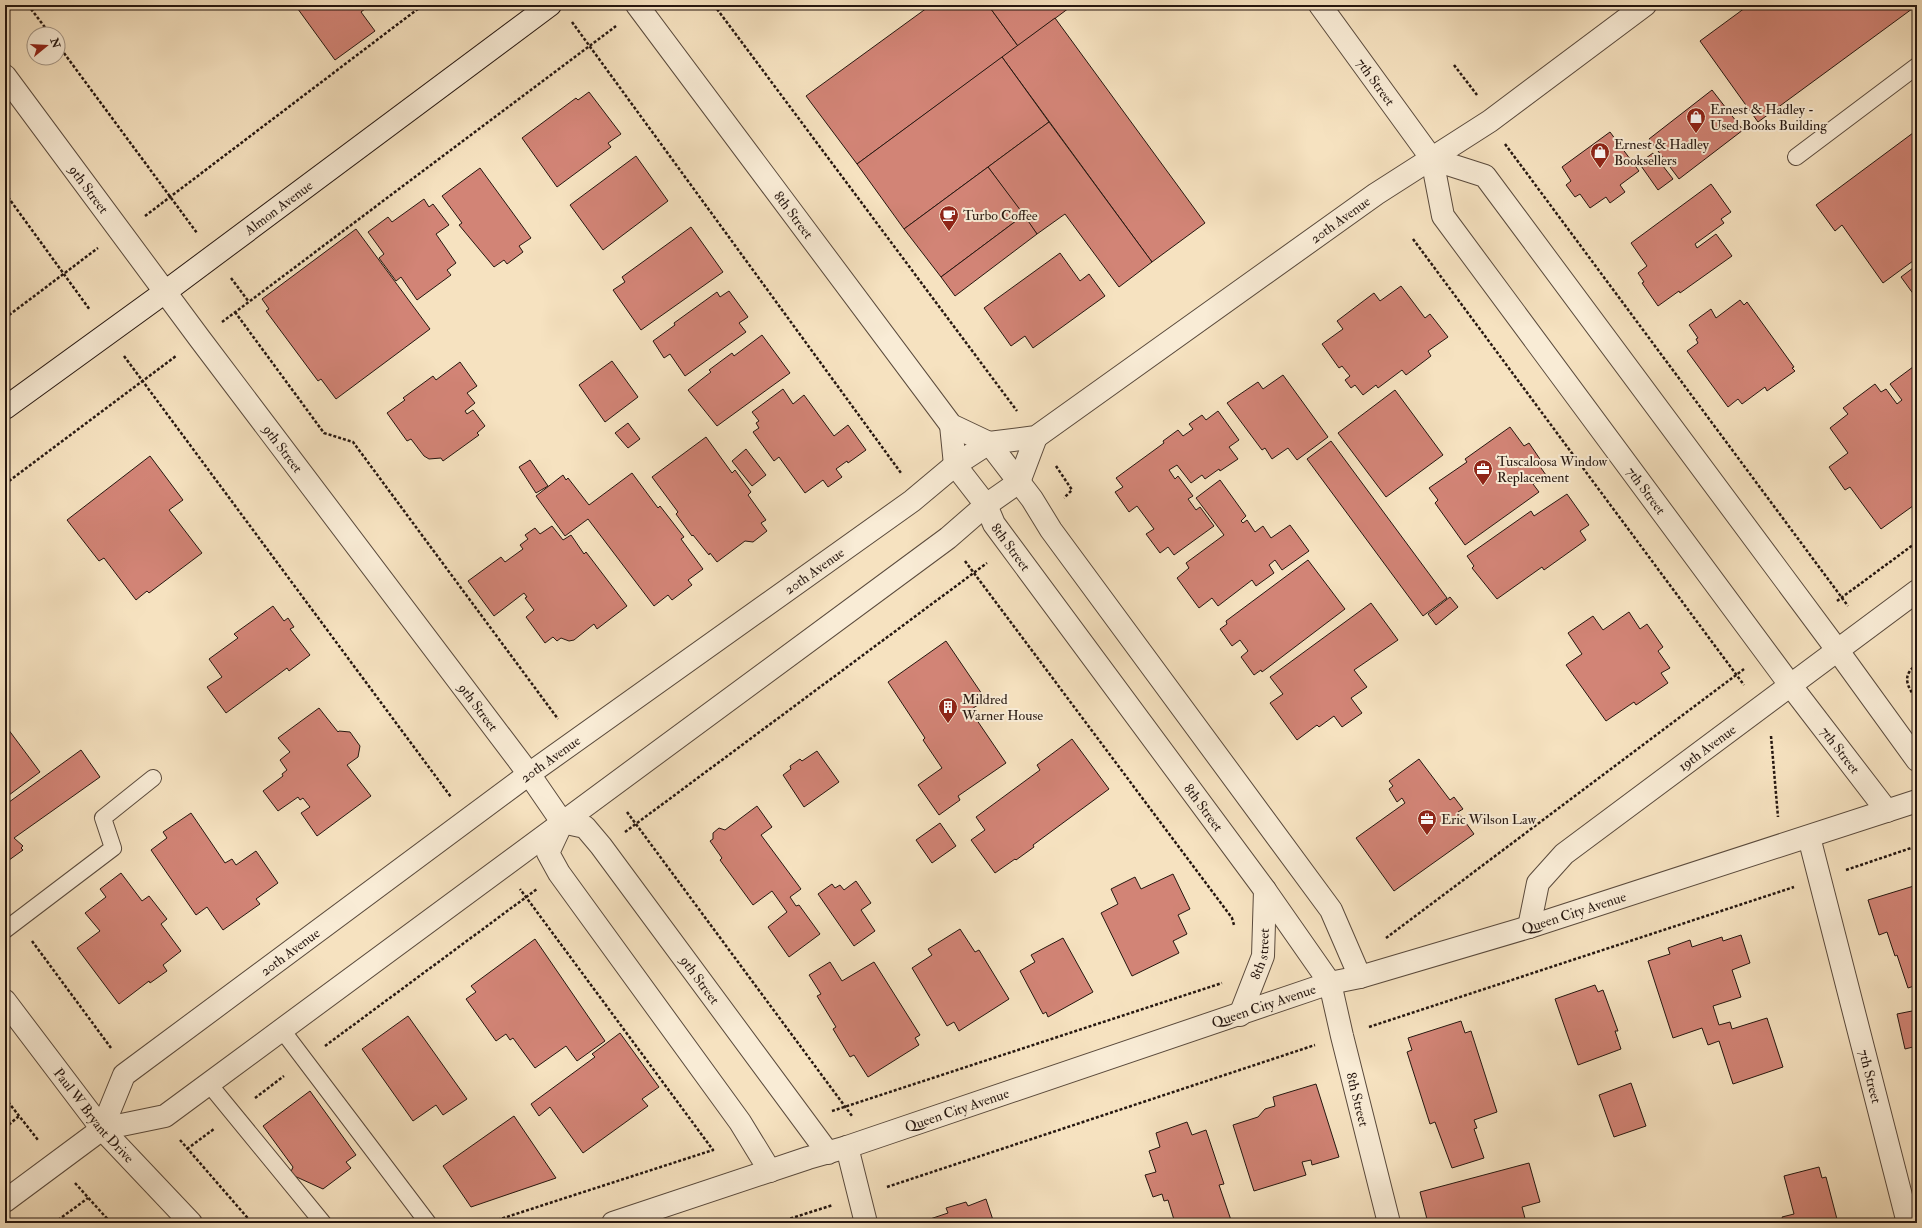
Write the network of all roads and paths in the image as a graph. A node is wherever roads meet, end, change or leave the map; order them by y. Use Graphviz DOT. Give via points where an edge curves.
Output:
graph roads {
  1 [pos="28,5"];
  2 [pos="423,5"];
  3 [pos="550,5"];
  4 [pos="714,5"];
  5 [pos="1320,5"];
  6 [pos="1645,5"];
  7 [pos="638,7"];
  8 [pos="44,26"];
  9 [pos="66,56"];
  10 [pos="1454,65"];
  11 [pos="1917,66"];
  12 [pos="5,76"];
  13 [pos="1490,120"];
  14 [pos="1796,157"];
  15 [pos="1432,159"];
  16 [pos="5,193"];
  17 [pos="171,198"];
  18 [pos="121,232"];
  19 [pos="1412,239"];
  20 [pos="213,256"];
  21 [pos="64,273"];
  22 [pos="165,292"];
  23 [pos="249,302"];
  24 [pos="5,318"];
  25 [pos="107,334"];
  26 [pos="200,338"];
  27 [pos="143,381"];
  28 [pos="5,408"];
  29 [pos="951,425"];
  30 [pos="1036,437"];
  31 [pos="989,443"];
  32 [pos="955,465"];
  33 [pos="1020,482"];
  34 [pos="5,484"];
  35 [pos="986,505"];
  36 [pos="1042,516"];
  37 [pos="1917,542"];
  38 [pos="1010,545"];
  39 [pos="1917,591"];
  40 [pos="1842,598"];
  41 [pos="1813,618"];
  42 [pos="1865,630"];
  43 [pos="1838,651"];
  44 [pos="1766,652"];
  45 [pos="1917,664"];
  46 [pos="1736,674"];
  47 [pos="1791,686"];
  48 [pos="1917,700"];
  49 [pos="1761,707"];
  50 [pos="1917,760"];
  51 [pos="529,774"];
  52 [pos="153,778"];
  53 [pos="1917,801"];
  54 [pos="1887,811"];
  55 [pos="468,819"];
  56 [pos="562,822"];
  57 [pos="624,832"];
  58 [pos="1809,837"];
  59 [pos="1780,845"];
  60 [pos="502,866"];
  61 [pos="541,886"];
  62 [pos="1792,888"];
  63 [pos="1265,890"];
  64 [pos="526,897"];
  65 [pos="1529,927"];
  66 [pos="5,930"];
  67 [pos="1386,938"];
  68 [pos="1360,977"];
  69 [pos="1227,981"];
  70 [pos="1330,983"];
  71 [pos="5,1001"];
  72 [pos="1240,1014"];
  73 [pos="282,1030"];
  74 [pos="306,1060"];
  75 [pos="209,1084"];
  76 [pos="826,1113"];
  77 [pos="234,1114"];
  78 [pos="19,1116"];
  79 [pos="5,1128"];
  80 [pos="102,1129"];
  81 [pos="187,1149"];
  82 [pos="837,1150"];
  83 [pos="770,1171"];
  84 [pos="88,1198"];
  85 [pos="5,1201"];
  86 [pos="54,1223"];
  87 [pos="190,1223"];
  88 [pos="323,1223"];
  89 [pos="428,1223"];
  90 [pos="488,1223"];
  91 [pos="613,1223"];
  92 [pos="866,1223"];
  93 [pos="1389,1223"];
  94 [pos="1908,1223"];
  1 -- 8 [label="path"];
  2 -- 17 [label="path"];
  3 -- 20 [label="street, Almon Avenue"];
  4 -- 30 [label="path"];
  5 -- 15 [label="street, 7th Street"];
  6 -- 13 [label="street, 20th Avenue"];
  7 -- 23 [label="path"];
  7 -- 29 [label="street, 8th Street"];
  9 -- 17 [label="path"];
  10 -- 13 [label="path" via="1478,96"];
  11 -- 14 [label="lane"];
  12 -- 18 [label="street, 9th Street"];
  13 -- 15 [label="street, 20th Avenue"];
  13 -- 40 [label="path"];
  15 -- 30 [label="street, 20th Avenue" via="1372,197"];
  15 -- 41 [label="street" via="1485,176"];
  15 -- 44 [label="street, 7th Street" via="1443,216"];
  16 -- 21 [label="path"];
  17 -- 18 [label="path"];
  17 -- 20 [label="path"];
  18 -- 21 [label="path"];
  18 -- 22 [label="street, 9th Street"];
  19 -- 46 [label="path"];
  20 -- 22 [label="street, Almon Avenue"];
  20 -- 23 [label="path"];
  21 -- 24 [label="path"];
  21 -- 25 [label="path"];
  22 -- 25 [label="street, Almon Avenue"];
  22 -- 26 [label="street, 9th Street"];
  23 -- 26 [label="path"];
  25 -- 27 [label="path"];
  25 -- 28 [label="street, Almon Avenue"];
  26 -- 27 [label="path"];
  26 -- 51 [label="street, 9th Street"];
  27 -- 34 [label="path"];
  27 -- 55 [label="path"];
  29 -- 31 [label="street, 8th Street"];
  29 -- 32 [label="street"];
  30 -- 31 [label="street, 20th Avenue"];
  30 -- 33 [label="street"];
  30 -- 36 [label="path" via="1072,490"];
  31 -- 32 [label="street, 20th Avenue"];
  31 -- 33 [label="street, 8th Street"];
  32 -- 35 [label="street, 8th Street"];
  32 -- 51 [label="street, 20th Avenue" via="912,501"];
  33 -- 35 [label="street"];
  33 -- 36 [label="street, 8th Street"];
  35 -- 38 [label="street, 8th Street" via="994,524"];
  35 -- 56 [label="street" via="948,538"];
  36 -- 68 [label="street, 8th Street" via="1331,910"];
  37 -- 40 [label="path"];
  38 -- 57 [label="path"];
  38 -- 63 [label="street, 8th Street"];
  39 -- 42 [label="street, 19th Avenue"];
  40 -- 41 [label="path"];
  40 -- 42 [label="path"];
  41 -- 43 [label="street"];
  42 -- 43 [label="street, 19th Avenue"];
  43 -- 47 [label="street, 19th Avenue"];
  43 -- 50 [label="street"];
  44 -- 46 [label="path"];
  44 -- 47 [label="street, 7th Street"];
  45 -- 48 [label="path" via="1909,670 1907,684"];
  46 -- 49 [label="path"];
  46 -- 67 [label="path"];
  47 -- 49 [label="street, 19th Avenue"];
  47 -- 54 [label="street, 7th Street"];
  49 -- 59 [label="path" via="1770,728"];
  49 -- 65 [label="street, 19th Avenue" via="1564,854 1538,884"];
  51 -- 55 [label="street, 20th Avenue"];
  51 -- 56 [label="street, 9th Street"];
  52 -- 66 [label="lane" via="102,818 113,848"];
  53 -- 54 [label="street, Queen City Avenue"];
  54 -- 58 [label="street, Queen City Avenue"];
  55 -- 80 [label="street, 20th Avenue" via="124,1075"];
  56 -- 60 [label="street"];
  56 -- 82 [label="street, 9th Street" via="585,827 601,846"];
  56 -- 83 [label="street" via="548,853 559,873 740,1122"];
  58 -- 59 [label="street, Queen City Avenue"];
  58 -- 94 [label="street, 7th Street"];
  59 -- 62 [label="path"];
  59 -- 65 [label="street, Queen City Avenue"];
  60 -- 64 [label="path"];
  60 -- 73 [label="street"];
  61 -- 64 [label="path"];
  63 -- 70 [label="street, 8th Street"];
  63 -- 72 [label="street, 8th street" via="1263,956"];
  64 -- 74 [label="path"];
  64 -- 90 [label="path" via="713,1150"];
  65 -- 68 [label="street, Queen City Avenue"];
  68 -- 70 [label="street, Queen City Avenue"];
  69 -- 76 [label="path"];
  70 -- 72 [label="street, Queen City Avenue"];
  70 -- 93 [label="street, 8th Street"];
  71 -- 80 [label="street, Paul W Bryant Drive"];
  72 -- 82 [label="street, Queen City Avenue"];
  73 -- 74 [label="lane"];
  73 -- 75 [label="street"];
  74 -- 77 [label="path"];
  74 -- 89 [label="lane"];
  75 -- 77 [label="lane"];
  75 -- 80 [label="street" via="165,1116"];
  77 -- 81 [label="path"];
  77 -- 88 [label="lane"];
  78 -- 79 [label="path"];
  80 -- 85 [label="street"];
  80 -- 87 [label="street, Paul W Bryant Drive"];
  82 -- 83 [label="street, Queen City Avenue"];
  82 -- 92 [label="street, 9th Street"];
  83 -- 91 [label="street, Queen City Avenue"];
  84 -- 86 [label="path"];
}
